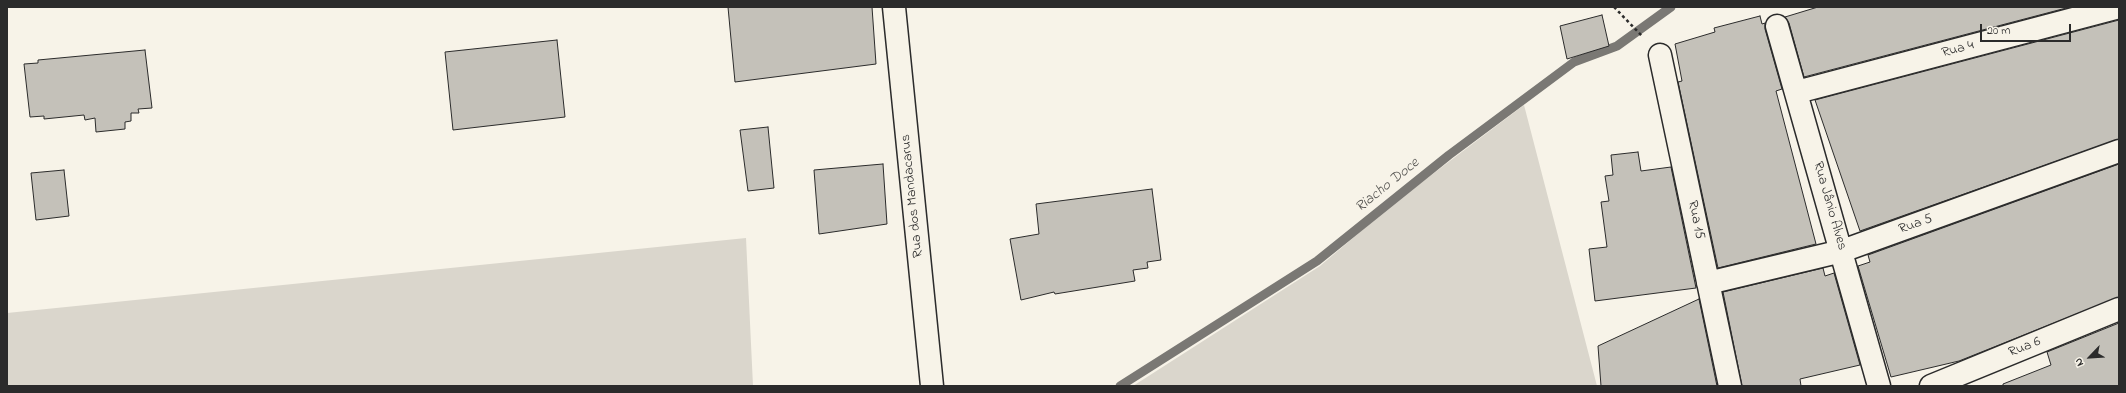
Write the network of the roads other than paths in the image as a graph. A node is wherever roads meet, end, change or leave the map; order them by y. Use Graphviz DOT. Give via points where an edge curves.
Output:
graph roads {
  1 [pos="894,7"];
  2 [pos="2119,7"];
  3 [pos="1777,26"];
  4 [pos="1660,55"];
  5 [pos="1797,92"];
  6 [pos="2119,151"];
  7 [pos="1842,251"];
  8 [pos="1708,283"];
  9 [pos="2119,309"];
  10 [pos="932,386"];
  11 [pos="1730,386"];
  12 [pos="1879,386"];
  13 [pos="1931,386"];
  1 -- 10 [label="street, Rua dos Mandacarus"];
  2 -- 5 [label="street, Rua 4"];
  3 -- 5 [label="street, Rua Jânio Alves"];
  4 -- 8 [label="street, Rua 15"];
  5 -- 7 [label="street, Rua Jânio Alves"];
  6 -- 7 [label="street, Rua 5"];
  7 -- 8 [label="street, Rua 5"];
  7 -- 12 [label="street, Rua Jânio Alves"];
  8 -- 11 [label="street, Rua 15"];
  9 -- 13 [label="street, Rua 6"];
}
